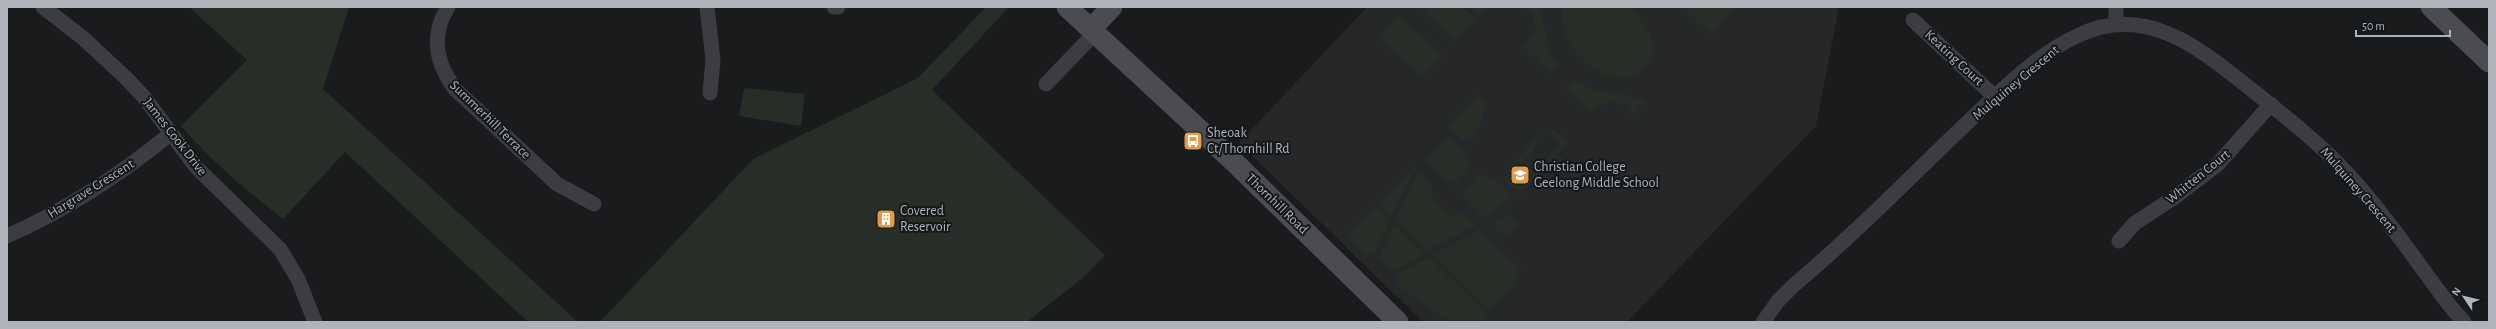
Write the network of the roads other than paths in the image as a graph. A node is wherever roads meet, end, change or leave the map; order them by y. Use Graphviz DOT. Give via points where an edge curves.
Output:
graph roads {
  1 [pos="43,7"];
  2 [pos="448,7"];
  3 [pos="706,7"];
  4 [pos="834,7"];
  5 [pos="838,7"];
  6 [pos="1067,7"];
  7 [pos="1112,7"];
  8 [pos="2116,7"];
  9 [pos="2431,7"];
  10 [pos="1913,20"];
  11 [pos="2116,24"];
  12 [pos="1093,31"];
  13 [pos="2489,62"];
  14 [pos="1046,84"];
  15 [pos="710,93"];
  16 [pos="1995,97"];
  17 [pos="2271,104"];
  18 [pos="170,134"];
  19 [pos="594,204"];
  20 [pos="7,236"];
  21 [pos="2119,241"];
  22 [pos="315,322"];
  23 [pos="1398,322"];
  24 [pos="1763,322"];
  25 [pos="2464,322"];
  1 -- 18 [label="street, James Cook Drive" via="115,66 144,97"];
  2 -- 19 [label="street, Summerhill Terrace" via="436,45 444,73 455,89 557,184"];
  3 -- 15 [label="street" via="713,60"];
  4 -- 5 [label="street"];
  6 -- 12 [label="street, Thornhill Road"];
  7 -- 12 [label="street"];
  8 -- 11 [label="street"];
  9 -- 13 [label="street"];
  10 -- 16 [label="street, Keating Court"];
  11 -- 16 [label="street, Mulquiney Crescent" via="2079,34 2058,46"];
  11 -- 17 [label="street, Mulquiney Crescent" via="2143,26 2172,34 2194,46"];
  12 -- 14 [label="street"];
  12 -- 23 [label="street, Thornhill Road" via="1231,159"];
  16 -- 24 [label="street, Mulquiney Crescent" via="1794,285"];
  17 -- 21 [label="street, Whitten Court" via="2217,165 2135,223"];
  17 -- 25 [label="street, Mulquiney Crescent" via="2347,173"];
  18 -- 20 [label="street, Hargrave Crescent" via="144,156 64,209"];
  18 -- 22 [label="street, James Cook Drive" via="208,180 280,249 298,279"];
}
